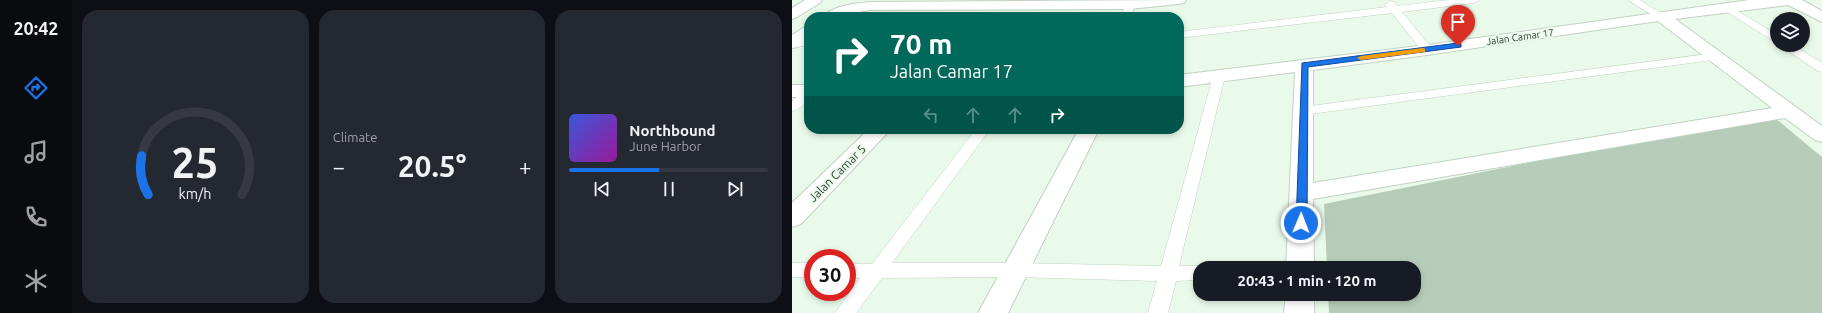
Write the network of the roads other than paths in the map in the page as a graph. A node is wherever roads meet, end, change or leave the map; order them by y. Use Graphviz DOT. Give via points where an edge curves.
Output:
graph roads {
  1 [pos="815,0"];
  2 [pos="1179,0"];
  3 [pos="1386,0"];
  4 [pos="1474,0"];
  5 [pos="1634,0"];
  6 [pos="1791,0"];
  7 [pos="1726,7"];
  8 [pos="1395,10"];
  9 [pos="1128,11"];
  10 [pos="843,12"];
  11 [pos="792,14"];
  12 [pos="1662,17"];
  13 [pos="1822,17"];
  14 [pos="1184,34"];
  15 [pos="804,35"];
  16 [pos="1770,35"];
  17 [pos="792,43"];
  18 [pos="804,44"];
  19 [pos="1427,50"];
  20 [pos="1796,52"];
  21 [pos="1716,57"];
  22 [pos="1304,65"];
  23 [pos="1822,68"];
  24 [pos="1219,76"];
  25 [pos="1184,80"];
  26 [pos="792,90"];
  27 [pos="804,91"];
  28 [pos="804,96"];
  29 [pos="792,107"];
  30 [pos="1303,111"];
  31 [pos="1789,111"];
  32 [pos="877,134"];
  33 [pos="980,134"];
  34 [pos="1086,134"];
  35 [pos="1822,136"];
  36 [pos="1302,194"];
  37 [pos="792,218"];
  38 [pos="1300,261"];
  39 [pos="792,270"];
  40 [pos="804,270"];
  41 [pos="1015,270"];
  42 [pos="856,271"];
  43 [pos="876,272"];
  44 [pos="1193,273"];
  45 [pos="1168,274"];
  46 [pos="1300,301"];
  47 [pos="845,313"];
  48 [pos="992,313"];
  49 [pos="1158,313"];
  50 [pos="1299,313"];
  1 -- 11 [label="street"];
  2 -- 9 [label="street"];
  3 -- 8 [label="lane"];
  4 -- 8 [label="lane"];
  5 -- 12 [label="lane"];
  6 -- 7 [label="street, Jalan Camar 17"];
  6 -- 13 [label="street"];
  7 -- 12 [label="street, Jalan Camar 17"];
  7 -- 16 [label="lane"];
  8 -- 14 [label="lane"];
  8 -- 19 [label="lane"];
  9 -- 10 [label="street" via="870,6"];
  12 -- 19 [label="street, Jalan Camar 17"];
  12 -- 21 [label="street"];
  15 -- 17 [label="street"];
  17 -- 18 [label="lane"];
  19 -- 22 [label="street, Jalan Camar 17"];
  20 -- 23 [label="lane"];
  21 -- 30 [label="lane"];
  21 -- 31 [label="street"];
  22 -- 24 [label="street, Jalan Camar 17"];
  22 -- 30 [label="street"];
  24 -- 25 [label="street, Jalan Camar 17"];
  24 -- 45 [label="lane"];
  26 -- 27 [label="street"];
  28 -- 29 [label="lane"];
  30 -- 36 [label="street"];
  31 -- 35 [label="street"];
  31 -- 36 [label="street"];
  32 -- 37 [label="street, Jalan Camar 5"];
  33 -- 43 [label="lane"];
  34 -- 41 [label="street"];
  36 -- 38 [label="street"];
  39 -- 40 [label="lane"];
  41 -- 43 [label="lane"];
  41 -- 45 [label="lane"];
  41 -- 48 [label="street"];
  42 -- 43 [label="lane"];
  43 -- 47 [label="lane"];
  44 -- 45 [label="lane"];
  45 -- 49 [label="lane"];
  46 -- 50 [label="street"];
}
